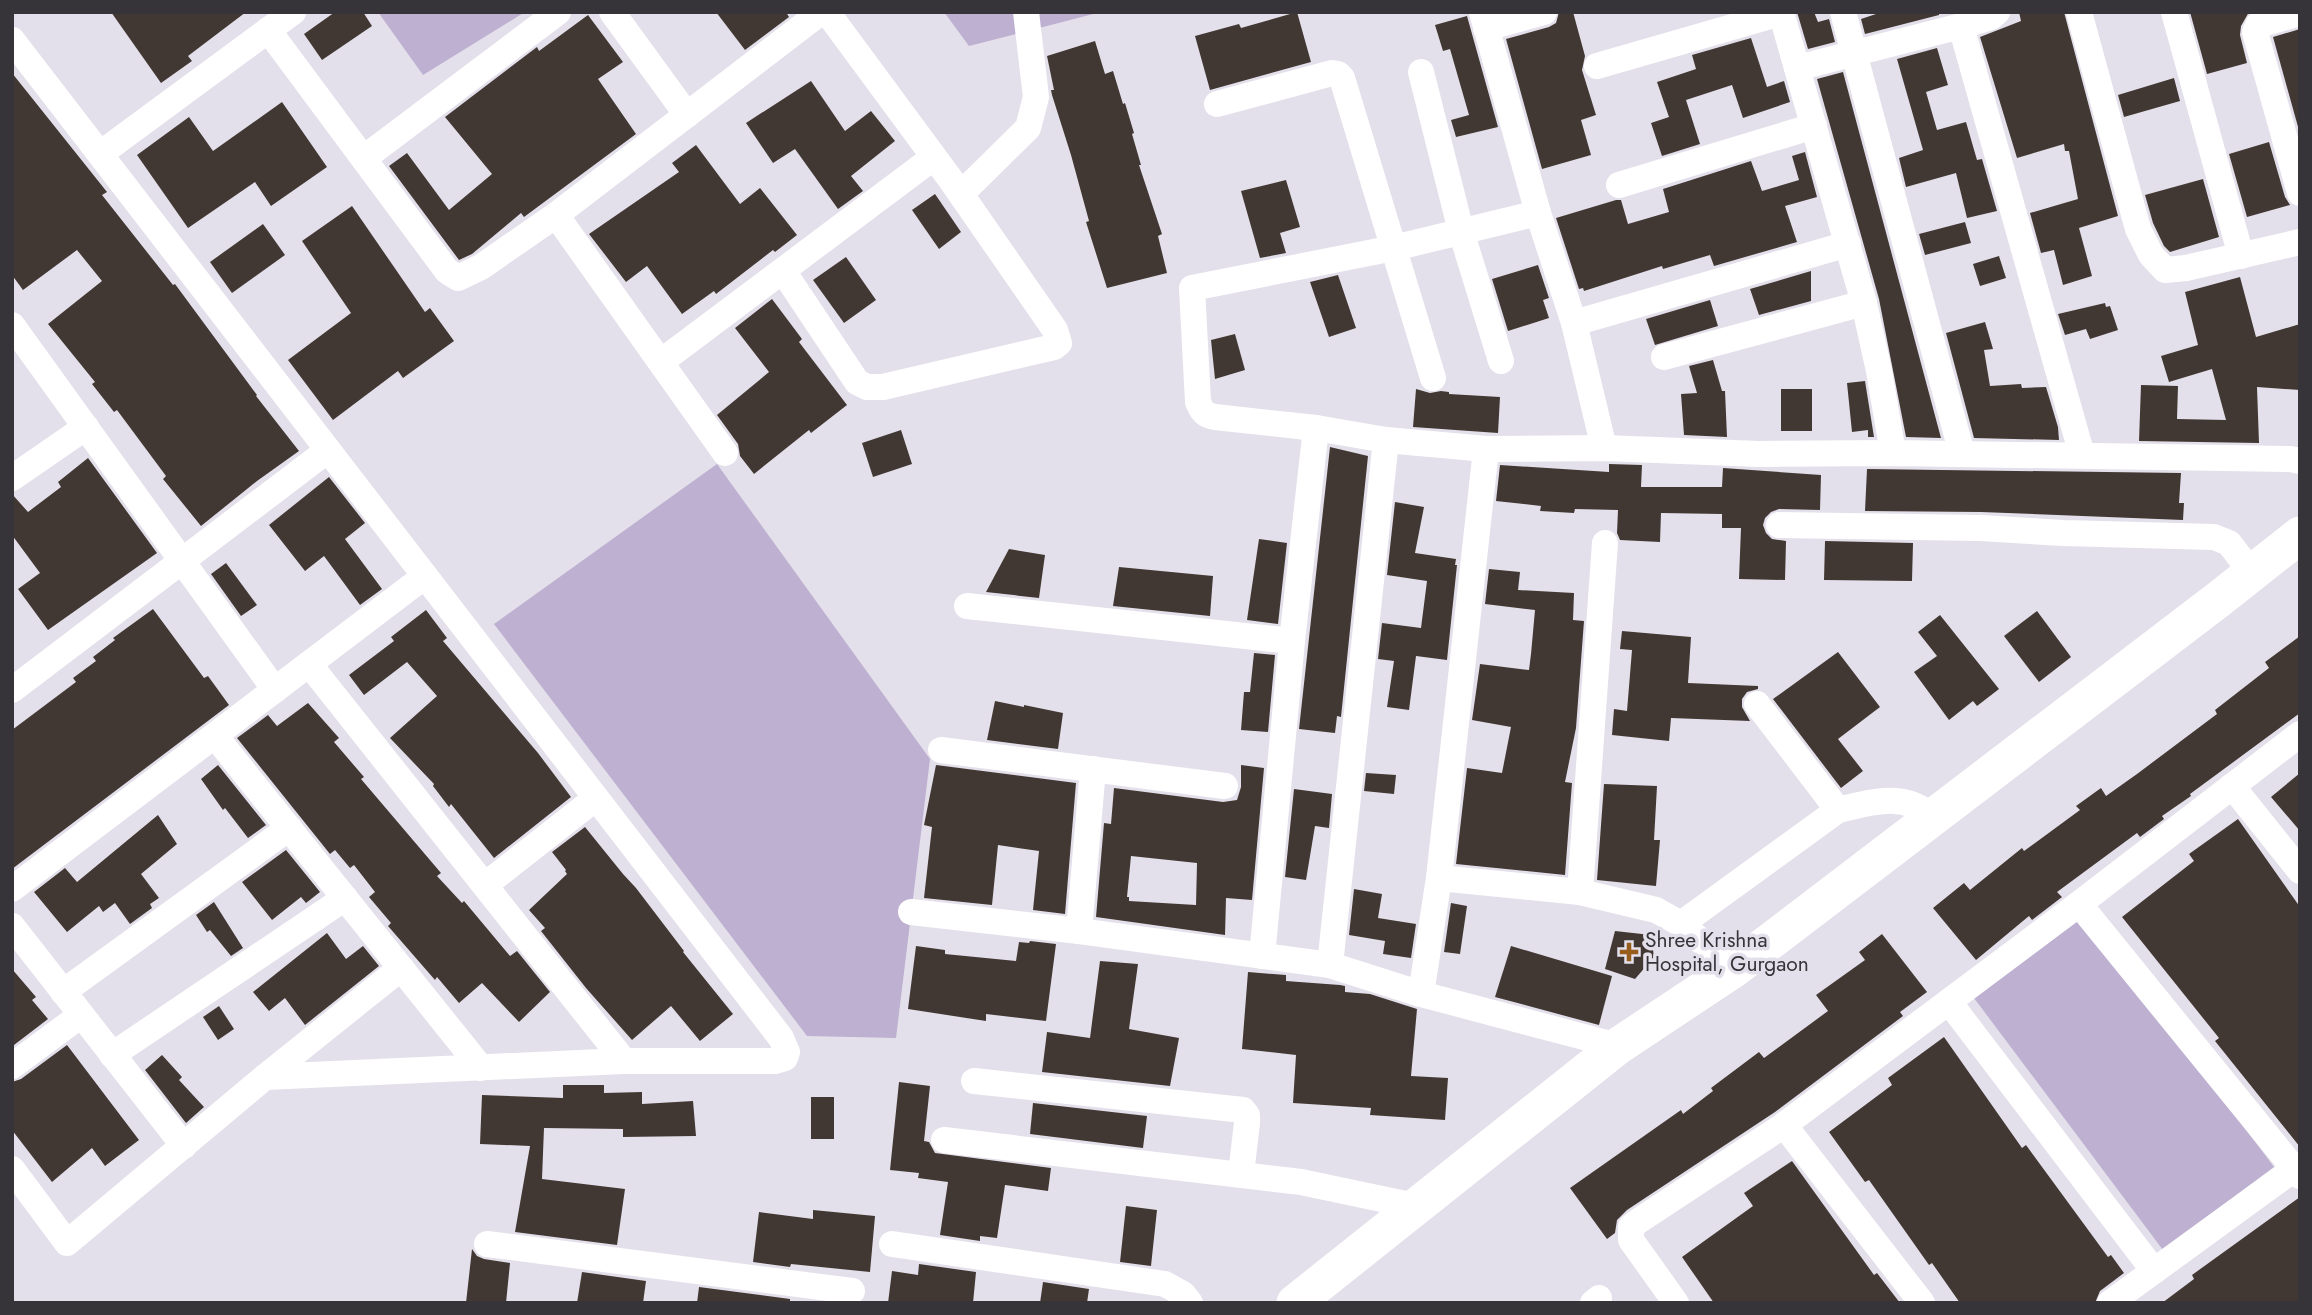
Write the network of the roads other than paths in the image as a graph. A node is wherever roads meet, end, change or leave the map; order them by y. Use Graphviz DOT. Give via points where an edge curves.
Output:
graph roads {
  1 [pos="293,12"];
  2 [pos="558,12"];
  3 [pos="612,12"];
  4 [pos="821,12"];
  5 [pos="827,12"];
  6 [pos="1026,12"];
  7 [pos="1544,12"];
  8 [pos="1781,12"];
  9 [pos="1843,12"];
  10 [pos="1997,12"];
  11 [pos="2080,12"];
  12 [pos="2174,12"];
  13 [pos="2300,13"];
  14 [pos="1484,20"];
  15 [pos="1955,22"];
  16 [pos="268,30"];
  17 [pos="12,40"];
  18 [pos="1856,54"];
  19 [pos="1597,66"];
  20 [pos="1797,68"];
  21 [pos="1422,72"];
  22 [pos="1216,104"];
  23 [pos="687,115"];
  24 [pos="1814,126"];
  25 [pos="100,155"];
  26 [pos="934,157"];
  27 [pos="364,158"];
  28 [pos="1619,185"];
  29 [pos="2300,193"];
  30 [pos="961,194"];
  31 [pos="1538,213"];
  32 [pos="556,215"];
  33 [pos="1461,232"];
  34 [pos="2300,242"];
  35 [pos="1848,244"];
  36 [pos="1394,248"];
  37 [pos="2241,256"];
  38 [pos="783,271"];
  39 [pos="1864,303"];
  40 [pos="1574,323"];
  41 [pos="12,325"];
  42 [pos="1664,357"];
  43 [pos="662,361"];
  44 [pos="1501,361"];
  45 [pos="1433,378"];
  46 [pos="86,427"];
  47 [pos="1316,428"];
  48 [pos="1386,440"];
  49 [pos="1604,448"];
  50 [pos="1486,449"];
  51 [pos="328,450"];
  52 [pos="725,453"];
  53 [pos="1893,453"];
  54 [pos="1962,454"];
  55 [pos="2082,455"];
  56 [pos="2300,461"];
  57 [pos="12,478"];
  58 [pos="1779,525"];
  59 [pos="2300,535"];
  60 [pos="1605,543"];
  61 [pos="182,561"];
  62 [pos="2252,573"];
  63 [pos="425,576"];
  64 [pos="967,606"];
  65 [pos="1292,641"];
  66 [pos="309,664"];
  67 [pos="12,690"];
  68 [pos="275,690"];
  69 [pos="1757,704"];
  70 [pos="2300,734"];
  71 [pos="215,736"];
  72 [pos="941,750"];
  73 [pos="1093,769"];
  74 [pos="1225,786"];
  75 [pos="2232,786"];
  76 [pos="596,798"];
  77 [pos="1838,810"];
  78 [pos="1933,817"];
  79 [pos="289,828"];
  80 [pos="2300,871"];
  81 [pos="1439,878"];
  82 [pos="485,885"];
  83 [pos="12,889"];
  84 [pos="1580,892"];
  85 [pos="345,898"];
  86 [pos="2080,904"];
  87 [pos="911,912"];
  88 [pos="1681,924"];
  89 [pos="12,926"];
  90 [pos="1079,931"];
  91 [pos="1262,956"];
  92 [pos="1330,965"];
  93 [pos="401,968"];
  94 [pos="1734,969"];
  95 [pos="63,992"];
  96 [pos="1421,994"];
  97 [pos="1949,1002"];
  98 [pos="81,1015"];
  99 [pos="1618,1046"];
  100 [pos="112,1055"];
  101 [pos="624,1061"];
  102 [pos="12,1066"];
  103 [pos="481,1068"];
  104 [pos="265,1077"];
  105 [pos="974,1081"];
  106 [pos="1784,1125"];
  107 [pos="944,1140"];
  108 [pos="184,1146"];
  109 [pos="12,1169"];
  110 [pos="2297,1172"];
  111 [pos="1241,1174"];
  112 [pos="1415,1206"];
  113 [pos="487,1244"];
  114 [pos="892,1244"];
  115 [pos="2154,1271"];
  116 [pos="852,1291"];
  117 [pos="792,1293"];
  118 [pos="1190,1303"];
  119 [pos="1295,1303"];
  120 [pos="1676,1303"];
  121 [pos="1922,1303"];
  122 [pos="2110,1303"];
  1 -- 16 [label="street"];
  2 -- 27 [label="street"];
  3 -- 23 [label="street"];
  4 -- 23 [label="street"];
  5 -- 26 [label="street"];
  6 -- 30 [label="street" via="1036,97 1028,128"];
  7 -- 14 [label="street"];
  8 -- 19 [label="street"];
  8 -- 20 [label="street"];
  9 -- 18 [label="street"];
  10 -- 15 [label="street"];
  11 -- 37 [label="street" via="2138,229 2151,255 2165,270"];
  12 -- 37 [label="street"];
  13 -- 29 [label="street" via="2258,25 2255,32"];
  14 -- 31 [label="street"];
  15 -- 18 [label="street"];
  15 -- 55 [label="street"];
  16 -- 25 [label="street"];
  16 -- 27 [label="street"];
  17 -- 25 [label="street"];
  18 -- 20 [label="street"];
  18 -- 54 [label="street"];
  20 -- 24 [label="street"];
  21 -- 33 [label="street"];
  22 -- 36 [label="street" via="1338,74"];
  23 -- 32 [label="street"];
  24 -- 28 [label="street"];
  24 -- 35 [label="street"];
  25 -- 51 [label="street"];
  26 -- 30 [label="street"];
  26 -- 38 [label="street"];
  27 -- 32 [label="street" via="447,271 458,278"];
  30 -- 38 [label="street" via="1055,330 1059,343 1054,347 867,387 857,382"];
  31 -- 33 [label="street"];
  31 -- 40 [label="street"];
  32 -- 43 [label="street"];
  33 -- 36 [label="street"];
  33 -- 44 [label="street"];
  34 -- 37 [label="street"];
  35 -- 39 [label="street"];
  35 -- 40 [label="street"];
  36 -- 45 [label="street"];
  36 -- 47 [label="street" via="1192,288 1202,410 1215,417"];
  38 -- 43 [label="street"];
  39 -- 42 [label="street"];
  39 -- 53 [label="street"];
  40 -- 49 [label="street"];
  41 -- 46 [label="street"];
  43 -- 52 [label="street"];
  46 -- 57 [label="street"];
  46 -- 61 [label="street"];
  47 -- 48 [label="street"];
  47 -- 65 [label="street"];
  48 -- 50 [label="street"];
  48 -- 92 [label="street"];
  49 -- 50 [label="street"];
  49 -- 53 [label="street"];
  50 -- 81 [label="street"];
  51 -- 61 [label="street"];
  51 -- 63 [label="street"];
  53 -- 54 [label="street"];
  54 -- 55 [label="street"];
  55 -- 56 [label="street"];
  58 -- 62 [label="street" via="1980,527 2214,537 2228,543"];
  59 -- 62 [label="street"];
  60 -- 84 [label="street"];
  61 -- 67 [label="street"];
  61 -- 68 [label="street"];
  62 -- 78 [label="street"];
  63 -- 66 [label="street"];
  63 -- 76 [label="street"];
  64 -- 65 [label="street"];
  65 -- 91 [label="street"];
  66 -- 68 [label="street"];
  66 -- 82 [label="street"];
  68 -- 71 [label="street"];
  69 -- 77 [label="street"];
  70 -- 75 [label="street"];
  71 -- 79 [label="street"];
  71 -- 83 [label="street"];
  72 -- 73 [label="street"];
  73 -- 74 [label="street"];
  73 -- 90 [label="street"];
  75 -- 80 [label="street"];
  75 -- 86 [label="street"];
  76 -- 82 [label="street"];
  76 -- 101 [label="street" via="781,1038 787,1052 785,1058 775,1061"];
  77 -- 78 [label="street" via="1882,800 1905,801"];
  77 -- 88 [label="street"];
  78 -- 94 [label="street"];
  79 -- 85 [label="street"];
  79 -- 95 [label="street"];
  81 -- 84 [label="street"];
  81 -- 96 [label="street"];
  82 -- 101 [label="street"];
  84 -- 88 [label="street" via="1656,910"];
  85 -- 93 [label="street"];
  85 -- 100 [label="street"];
  86 -- 97 [label="street"];
  86 -- 110 [label="street"];
  87 -- 90 [label="street"];
  88 -- 94 [label="street"];
  89 -- 95 [label="street"];
  90 -- 91 [label="street"];
  91 -- 92 [label="street"];
  92 -- 96 [label="street"];
  93 -- 103 [label="street"];
  93 -- 104 [label="street"];
  94 -- 99 [label="street"];
  95 -- 98 [label="street"];
  96 -- 99 [label="street"];
  97 -- 106 [label="street"];
  97 -- 115 [label="street"];
  98 -- 100 [label="street"];
  98 -- 102 [label="street"];
  99 -- 112 [label="street"];
  100 -- 108 [label="street"];
  101 -- 103 [label="street"];
  103 -- 104 [label="street"];
  104 -- 108 [label="street"];
  105 -- 111 [label="street" via="1243,1111 1247,1123"];
  106 -- 120 [label="street" via="1631,1227 1631,1240"];
  106 -- 121 [label="street"];
  107 -- 111 [label="street"];
  108 -- 109 [label="street" via="67,1243"];
  110 -- 115 [label="street"];
  111 -- 112 [label="street"];
  112 -- 119 [label="street"];
  113 -- 117 [label="street"];
  114 -- 118 [label="street" via="1165,1284"];
  115 -- 122 [label="street"];
  116 -- 117 [label="street"];
}
